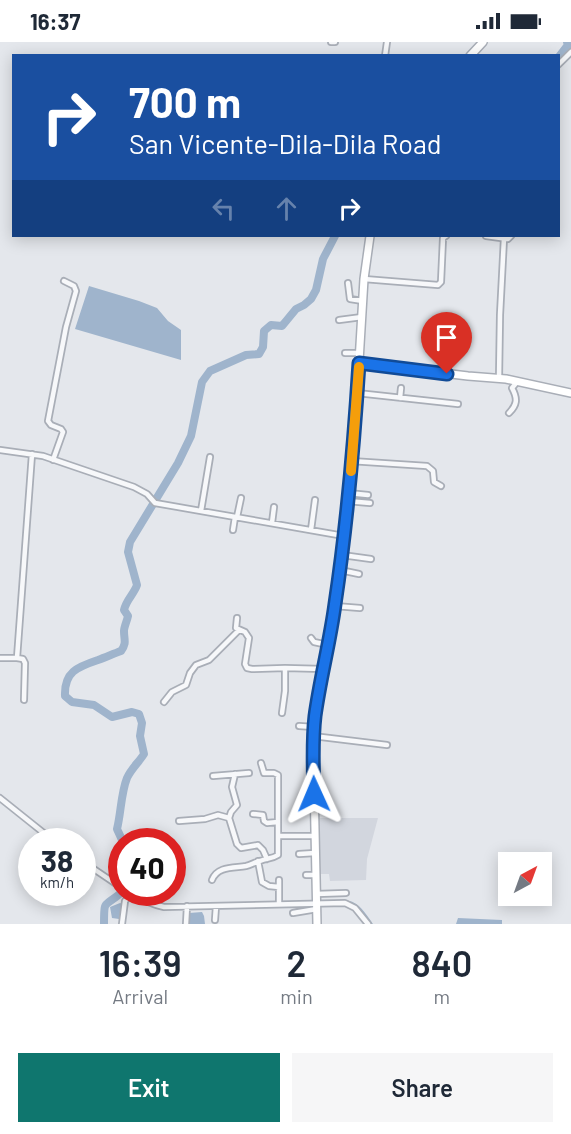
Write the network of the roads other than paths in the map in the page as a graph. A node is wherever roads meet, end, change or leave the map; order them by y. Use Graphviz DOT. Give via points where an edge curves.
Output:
graph roads {
  1 [pos="483,42"];
  2 [pos="571,52"];
  3 [pos="472,54"];
  4 [pos="560,63"];
  5 [pos="370,237"];
  6 [pos="444,237"];
  7 [pos="495,237"];
  8 [pos="510,237"];
  9 [pos="504,238"];
  10 [pos="364,279"];
  11 [pos="64,281"];
  12 [pos="348,283"];
  13 [pos="363,301"];
  14 [pos="362,317"];
  15 [pos="339,320"];
  16 [pos="345,353"];
  17 [pos="360,353"];
  18 [pos="359,363"];
  19 [pos="499,378"];
  20 [pos="517,382"];
  21 [pos="401,388"];
  22 [pos="357,393"];
  23 [pos="571,393"];
  24 [pos="400,398"];
  25 [pos="458,404"];
  26 [pos="509,413"];
  27 [pos="0,450"];
  28 [pos="32,454"];
  29 [pos="210,457"];
  30 [pos="53,460"];
  31 [pos="351,461"];
  32 [pos="441,486"];
  33 [pos="368,495"];
  34 [pos="348,497"];
  35 [pos="241,498"];
  36 [pos="315,500"];
  37 [pos="370,503"];
  38 [pos="274,507"];
  39 [pos="201,511"];
  40 [pos="236,517"];
  41 [pos="272,523"];
  42 [pos="233,530"];
  43 [pos="311,530"];
  44 [pos="344,536"];
  45 [pos="342,555"];
  46 [pos="371,559"];
  47 [pos="340,570"];
  48 [pos="359,574"];
  49 [pos="335,606"];
  50 [pos="360,608"];
  51 [pos="237,618"];
  52 [pos="238,630"];
  53 [pos="311,638"];
  54 [pos="328,645"];
  55 [pos="0,658"];
  56 [pos="17,658"];
  57 [pos="285,668"];
  58 [pos="324,669"];
  59 [pos="24,700"];
  60 [pos="164,702"];
  61 [pos="282,713"];
  62 [pos="299,726"];
  63 [pos="314,727"];
  64 [pos="313,736"];
  65 [pos="387,745"];
  66 [pos="261,763"];
  67 [pos="249,773"];
  68 [pos="235,774"];
  69 [pos="213,776"];
  70 [pos="0,798"];
  71 [pos="253,814"];
  72 [pos="230,818"];
  73 [pos="179,821"];
  74 [pos="278,822"];
  75 [pos="38,828"];
  76 [pos="278,836"];
  77 [pos="315,836"];
  78 [pos="315,853"];
  79 [pos="299,854"];
  80 [pos="267,859"];
  81 [pos="258,861"];
  82 [pos="306,875"];
  83 [pos="315,875"];
  84 [pos="212,880"];
  85 [pos="279,880"];
  86 [pos="279,887"];
  87 [pos="346,893"];
  88 [pos="316,894"];
  89 [pos="279,904"];
  90 [pos="124,906"];
  91 [pos="158,906"];
  92 [pos="187,906"];
  93 [pos="216,906"];
  94 [pos="317,907"];
  95 [pos="293,913"];
  96 [pos="215,920"];
  97 [pos="122,924"];
  98 [pos="186,924"];
  99 [pos="317,924"];
  100 [pos="368,924"];
  1 -- 3 [label="street"];
  2 -- 4 [label="street"];
  5 -- 10 [label="street"];
  6 -- 10 [label="street" via="438,285"];
  7 -- 9 [label="street"];
  8 -- 9 [label="street"];
  9 -- 19 [label="street"];
  10 -- 13 [label="street"];
  11 -- 30 [label="street" via="76,291 48,421 63,432"];
  12 -- 13 [label="street" via="350,299"];
  13 -- 14 [label="street"];
  14 -- 15 [label="street"];
  14 -- 17 [label="street"];
  16 -- 17 [label="street"];
  17 -- 18 [label="street"];
  18 -- 19 [label="street"];
  18 -- 22 [label="street"];
  19 -- 20 [label="street"];
  20 -- 23 [label="street"];
  20 -- 26 [label="street" via="512,388 516,405"];
  21 -- 24 [label="street"];
  22 -- 24 [label="street"];
  22 -- 31 [label="street"];
  24 -- 25 [label="street"];
  27 -- 28 [label="street"];
  28 -- 30 [label="street"];
  28 -- 56 [label="street"];
  29 -- 39 [label="street"];
  30 -- 39 [label="street" via="134,487 155,503"];
  31 -- 32 [label="street" via="427,466 433,471 434,482"];
  31 -- 34 [label="street"];
  33 -- 34 [label="street"];
  34 -- 37 [label="street"];
  34 -- 44 [label="street"];
  35 -- 40 [label="street"];
  36 -- 43 [label="street"];
  38 -- 41 [label="street"];
  39 -- 40 [label="street"];
  40 -- 41 [label="street"];
  40 -- 42 [label="street"];
  41 -- 43 [label="street"];
  43 -- 44 [label="street"];
  44 -- 45 [label="street"];
  45 -- 46 [label="street"];
  45 -- 47 [label="street"];
  47 -- 48 [label="street"];
  47 -- 49 [label="street"];
  49 -- 50 [label="street"];
  49 -- 54 [label="street"];
  51 -- 52 [label="street"];
  52 -- 57 [label="street" via="249,638 245,664 248,668"];
  52 -- 60 [label="street" via="209,660 196,665 186,685 172,692"];
  53 -- 54 [label="street"];
  54 -- 58 [label="street"];
  55 -- 56 [label="street"];
  56 -- 59 [label="street" via="26,663"];
  57 -- 58 [label="street"];
  57 -- 61 [label="street"];
  58 -- 63 [label="street"];
  62 -- 63 [label="street"];
  63 -- 64 [label="street"];
  64 -- 65 [label="street"];
  64 -- 77 [label="street"];
  66 -- 74 [label="street" via="264,773 278,775"];
  67 -- 68 [label="street"];
  68 -- 69 [label="street"];
  68 -- 72 [label="street" via="232,787 237,805"];
  70 -- 75 [label="street"];
  71 -- 74 [label="street" via="263,815 264,822"];
  72 -- 73 [label="street" via="218,815"];
  72 -- 80 [label="street" via="238,845 258,845"];
  74 -- 76 [label="street"];
  76 -- 77 [label="street"];
  76 -- 80 [label="street" via="278,855"];
  77 -- 78 [label="street"];
  78 -- 79 [label="street"];
  78 -- 83 [label="street"];
  80 -- 81 [label="street"];
  81 -- 84 [label="street" via="226,868 214,874"];
  81 -- 86 [label="street" via="262,882"];
  82 -- 83 [label="street"];
  83 -- 88 [label="street"];
  85 -- 86 [label="street"];
  86 -- 89 [label="street"];
  87 -- 88 [label="street"];
  88 -- 94 [label="street"];
  89 -- 93 [label="street"];
  89 -- 94 [label="street"];
  90 -- 97 [label="street"];
  91 -- 92 [label="street"];
  92 -- 93 [label="street"];
  92 -- 98 [label="street"];
  93 -- 96 [label="street"];
  94 -- 95 [label="street"];
  94 -- 99 [label="street"];
  94 -- 100 [label="street" via="348,903"];
}
